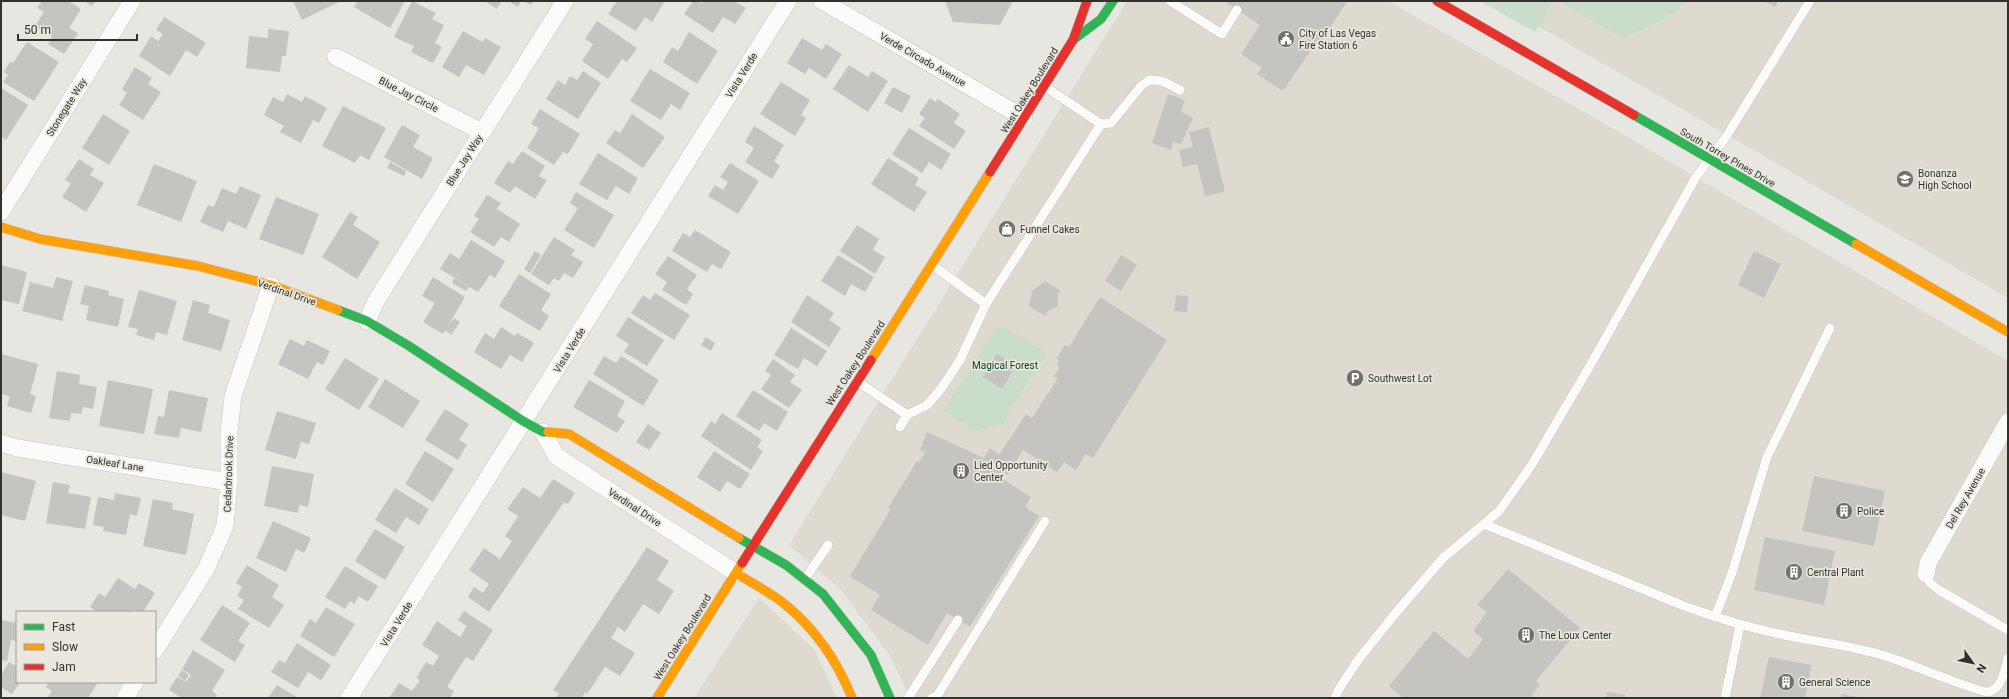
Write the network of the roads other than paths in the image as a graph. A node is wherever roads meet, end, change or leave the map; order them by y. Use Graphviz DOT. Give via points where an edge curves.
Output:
graph roads {
  1 [pos="132,1"];
  2 [pos="564,1"];
  3 [pos="788,1"];
  4 [pos="822,1"];
  5 [pos="1087,1"];
  6 [pos="1113,1"];
  7 [pos="1170,1"];
  8 [pos="1437,1"];
  9 [pos="1810,1"];
  10 [pos="1237,10"];
  11 [pos="1073,40"];
  12 [pos="336,57"];
  13 [pos="1044,86"];
  14 [pos="1180,90"];
  15 [pos="1024,118"];
  16 [pos="1100,124"];
  17 [pos="482,132"];
  18 [pos="1709,159"];
  19 [pos="1,212"];
  20 [pos="1,227"];
  21 [pos="932,265"];
  22 [pos="271,285"];
  23 [pos="986,304"];
  24 [pos="367,321"];
  25 [pos="1830,328"];
  26 [pos="2008,332"];
  27 [pos="856,381"];
  28 [pos="907,415"];
  29 [pos="524,421"];
  30 [pos="2008,422"];
  31 [pos="900,427"];
  32 [pos="543,432"];
  33 [pos="1,443"];
  34 [pos="229,482"];
  35 [pos="1045,521"];
  36 [pos="1484,524"];
  37 [pos="828,545"];
  38 [pos="752,546"];
  39 [pos="736,572"];
  40 [pos="1926,574"];
  41 [pos="805,579"];
  42 [pos="1715,617"];
  43 [pos="958,620"];
  44 [pos="1740,625"];
  45 [pos="2008,630"];
  46 [pos="156,648"];
  47 [pos="2008,658"];
  48 [pos="134,683"];
  49 [pos="125,698"];
  50 [pos="349,698"];
  51 [pos="657,698"];
  52 [pos="852,698"];
  53 [pos="890,698"];
  54 [pos="908,698"];
  55 [pos="932,698"];
  56 [pos="1335,698"];
  57 [pos="1726,698"];
  1 -- 19 [label="street, Stonegate Way"];
  2 -- 17 [label="street, Blue Jay Way"];
  3 -- 29 [label="street, Vista Verde"];
  4 -- 15 [label="street, Verde Circado Avenue"];
  5 -- 11 [label="main road, West Oakey Boulevard"];
  6 -- 11 [label="main road, West Oakey Boulevard" via="1101,19"];
  7 -- 10 [label="lane" via="1222,34"];
  8 -- 18 [label="main road, South Torrey Pines Drive"];
  9 -- 18 [label="lane" via="1740,115"];
  11 -- 13 [label="main road, West Oakey Boulevard"];
  12 -- 17 [label="street, Blue Jay Circle"];
  13 -- 15 [label="main road, West Oakey Boulevard"];
  13 -- 16 [label="lane"];
  14 -- 16 [label="lane" via="1166,81 1149,80 1141,86 1111,123"];
  15 -- 21 [label="main road, West Oakey Boulevard"];
  16 -- 23 [label="lane"];
  17 -- 24 [label="street, Blue Jay Way" via="376,301"];
  18 -- 26 [label="main road, South Torrey Pines Drive"];
  18 -- 36 [label="lane" via="1696,177 1531,466 1499,511"];
  20 -- 22 [label="main road, Verdinal Drive" via="40,239 198,266"];
  21 -- 23 [label="lane"];
  21 -- 27 [label="main road, West Oakey Boulevard"];
  22 -- 24 [label="main road, Verdinal Drive"];
  22 -- 34 [label="street, Cedarbrook Drive" via="233,396 229,432"];
  23 -- 28 [label="lane" via="960,360 941,389 927,405"];
  24 -- 29 [label="main road, Verdinal Drive"];
  25 -- 42 [label="lane" via="1767,457 1732,573"];
  27 -- 28 [label="lane"];
  27 -- 38 [label="main road, West Oakey Boulevard"];
  28 -- 31 [label="lane"];
  29 -- 32 [label="main road, Verdinal Drive"];
  29 -- 50 [label="street, Vista Verde"];
  30 -- 40 [label="street, Del Rey Avenue" via="1928,563"];
  32 -- 38 [label="main road, Verdinal Drive" via="570,434"];
  32 -- 39 [label="street, Verdinal Drive" via="556,456"];
  33 -- 34 [label="street, Oakleaf Lane" via="17,448"];
  34 -- 46 [label="street, Cedarbrook Drive" via="225,526 206,569"];
  35 -- 55 [label="lane" via="937,696"];
  36 -- 42 [label="lane"];
  36 -- 56 [label="lane" via="1443,558 1398,610 1358,660"];
  37 -- 41 [label="lane"];
  38 -- 39 [label="main road, West Oakey Boulevard"];
  38 -- 41 [label="main road, Verdinal Drive"];
  39 -- 51 [label="main road, West Oakey Boulevard"];
  39 -- 52 [label="main road" via="787,606 809,626 846,682"];
  40 -- 45 [label="lane" via="1930,583 1939,590"];
  41 -- 53 [label="main road, Verdinal Drive" via="823,594 871,655"];
  42 -- 44 [label="lane"];
  43 -- 54 [label="lane"];
  44 -- 47 [label="lane" via="1882,654 1983,693 1990,692 1999,684"];
  44 -- 57 [label="lane"];
  48 -- 49 [label="street"];
}
